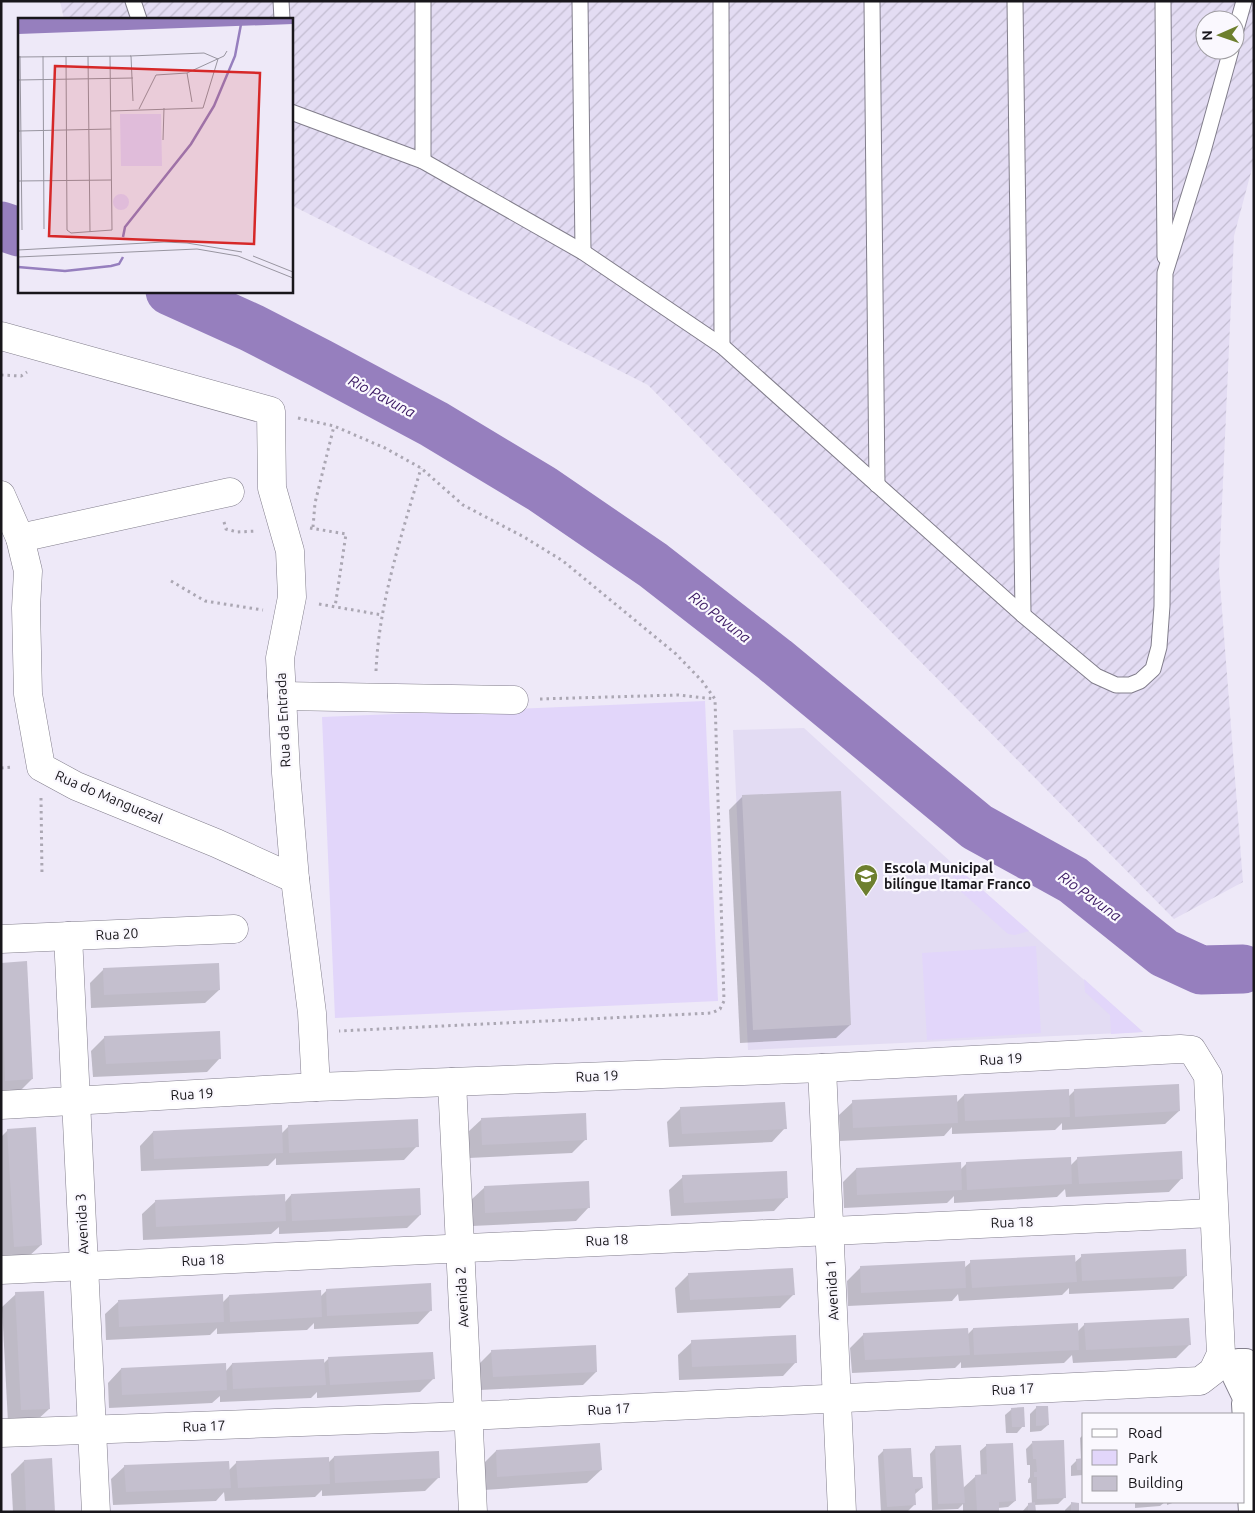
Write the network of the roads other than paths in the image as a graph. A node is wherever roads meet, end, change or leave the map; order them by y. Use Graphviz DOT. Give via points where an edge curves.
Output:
graph roads {
  1 [pos="133,1"];
  2 [pos="281,1"];
  3 [pos="423,1"];
  4 [pos="580,1"];
  5 [pos="721,1"];
  6 [pos="872,1"];
  7 [pos="1015,1"];
  8 [pos="1163,1"];
  9 [pos="140,18"];
  10 [pos="282,18"];
  11 [pos="1227,60"];
  12 [pos="292,112"];
  13 [pos="423,161"];
  14 [pos="583,252"];
  15 [pos="1165,273"];
  16 [pos="1,336"];
  17 [pos="722,346"];
  18 [pos="877,485"];
  19 [pos="230,492"];
  20 [pos="1,495"];
  21 [pos="20,538"];
  22 [pos="1023,615"];
  23 [pos="282,696"];
  24 [pos="514,700"];
  25 [pos="295,879"];
  26 [pos="234,929"];
  27 [pos="68,936"];
  28 [pos="1,939"];
  29 [pos="822,1068"];
  30 [pos="452,1082"];
  31 [pos="316,1087"];
  32 [pos="76,1100"];
  33 [pos="1,1105"];
  34 [pos="1213,1213"];
  35 [pos="829,1230"];
  36 [pos="460,1247"];
  37 [pos="84,1266"];
  38 [pos="1,1270"];
  39 [pos="1244,1396"];
  40 [pos="837,1397"];
  41 [pos="468,1416"];
  42 [pos="92,1430"];
  43 [pos="1,1434"];
  44 [pos="96,1512"];
  45 [pos="472,1512"];
  46 [pos="842,1512"];
  47 [pos="1251,1512"];
  1 -- 9 [label="lane"];
  2 -- 10 [label="lane"];
  3 -- 13 [label="lane"];
  4 -- 14 [label="lane"];
  5 -- 17 [label="lane"];
  6 -- 18 [label="lane"];
  7 -- 22 [label="lane"];
  8 -- 15 [label="lane"];
  11 -- 15 [label="lane"];
  12 -- 13 [label="lane"];
  13 -- 14 [label="lane"];
  14 -- 17 [label="lane"];
  15 -- 22 [label="lane" via="1162,606 1159,647 1153,669 1140,681 1116,685 1096,676"];
  16 -- 23 [label="street, Rua da Entrada" via="271,411 272,488 290,550 290,606 280,658"];
  17 -- 18 [label="lane"];
  18 -- 22 [label="lane"];
  19 -- 21 [label="street"];
  20 -- 21 [label="street, Rua do Manguezal"];
  21 -- 25 [label="street, Rua do Manguezal" via="28,570 28,694 41,767 76,786"];
  23 -- 24 [label="street"];
  23 -- 25 [label="street, Rua da Entrada"];
  25 -- 31 [label="street, Rua da Entrada" via="310,984"];
  26 -- 27 [label="street, Rua 20"];
  27 -- 28 [label="street, Rua 20"];
  27 -- 32 [label="street, Avenida 3"];
  29 -- 30 [label="street, Rua 19"];
  29 -- 34 [label="street, Rua 19" via="1192,1050 1208,1076"];
  29 -- 35 [label="street, Avenida 1"];
  30 -- 31 [label="street, Rua 19"];
  30 -- 36 [label="street, Avenida 2"];
  31 -- 32 [label="street, Rua 19"];
  32 -- 33 [label="street, Rua 19"];
  32 -- 37 [label="street, Avenida 3"];
  34 -- 35 [label="street, Rua 18"];
  34 -- 40 [label="street, Rua 17" via="1222,1354 1213,1371 1200,1380"];
  35 -- 36 [label="street, Rua 18"];
  35 -- 40 [label="street, Avenida 1"];
  36 -- 37 [label="street, Rua 18"];
  36 -- 41 [label="street, Avenida 2"];
  37 -- 38 [label="street, Rua 18"];
  37 -- 42 [label="street, Avenida 3"];
  39 -- 47 [label="street"];
  40 -- 41 [label="street, Rua 17"];
  40 -- 46 [label="street, Avenida 1"];
  41 -- 42 [label="street, Rua 17"];
  41 -- 45 [label="street, Avenida 2"];
  42 -- 43 [label="street, Rua 17"];
  42 -- 44 [label="street, Avenida 3"];
}
